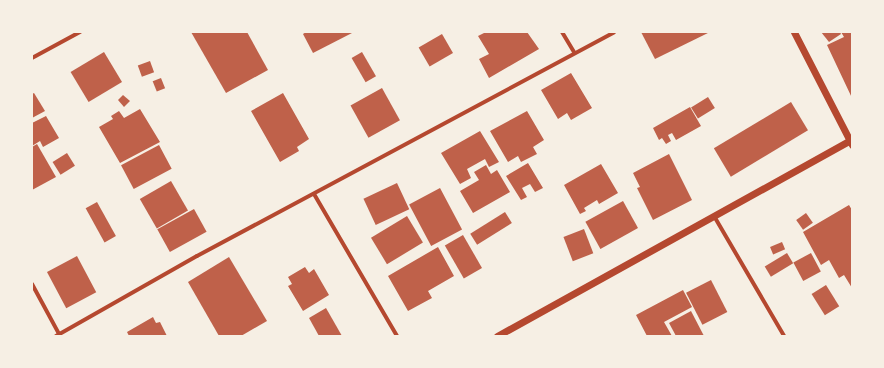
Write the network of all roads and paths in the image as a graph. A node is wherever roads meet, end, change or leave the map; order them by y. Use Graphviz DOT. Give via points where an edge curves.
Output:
graph roads {
  1 [pos="80,32"];
  2 [pos="562,32"];
  3 [pos="614,32"];
  4 [pos="794,32"];
  5 [pos="574,52"];
  6 [pos="32,58"];
  7 [pos="851,142"];
  8 [pos="314,194"];
  9 [pos="714,216"];
  10 [pos="32,284"];
  11 [pos="57,335"];
  12 [pos="397,336"];
  13 [pos="497,336"];
  14 [pos="784,336"];
  1 -- 6 [label="street"];
  2 -- 5 [label="street"];
  3 -- 5 [label="street"];
  4 -- 7 [label="street"];
  5 -- 8 [label="street"];
  7 -- 9 [label="street"];
  8 -- 11 [label="street"];
  8 -- 12 [label="street"];
  9 -- 13 [label="street"];
  9 -- 14 [label="street"];
  10 -- 11 [label="street"];
}
